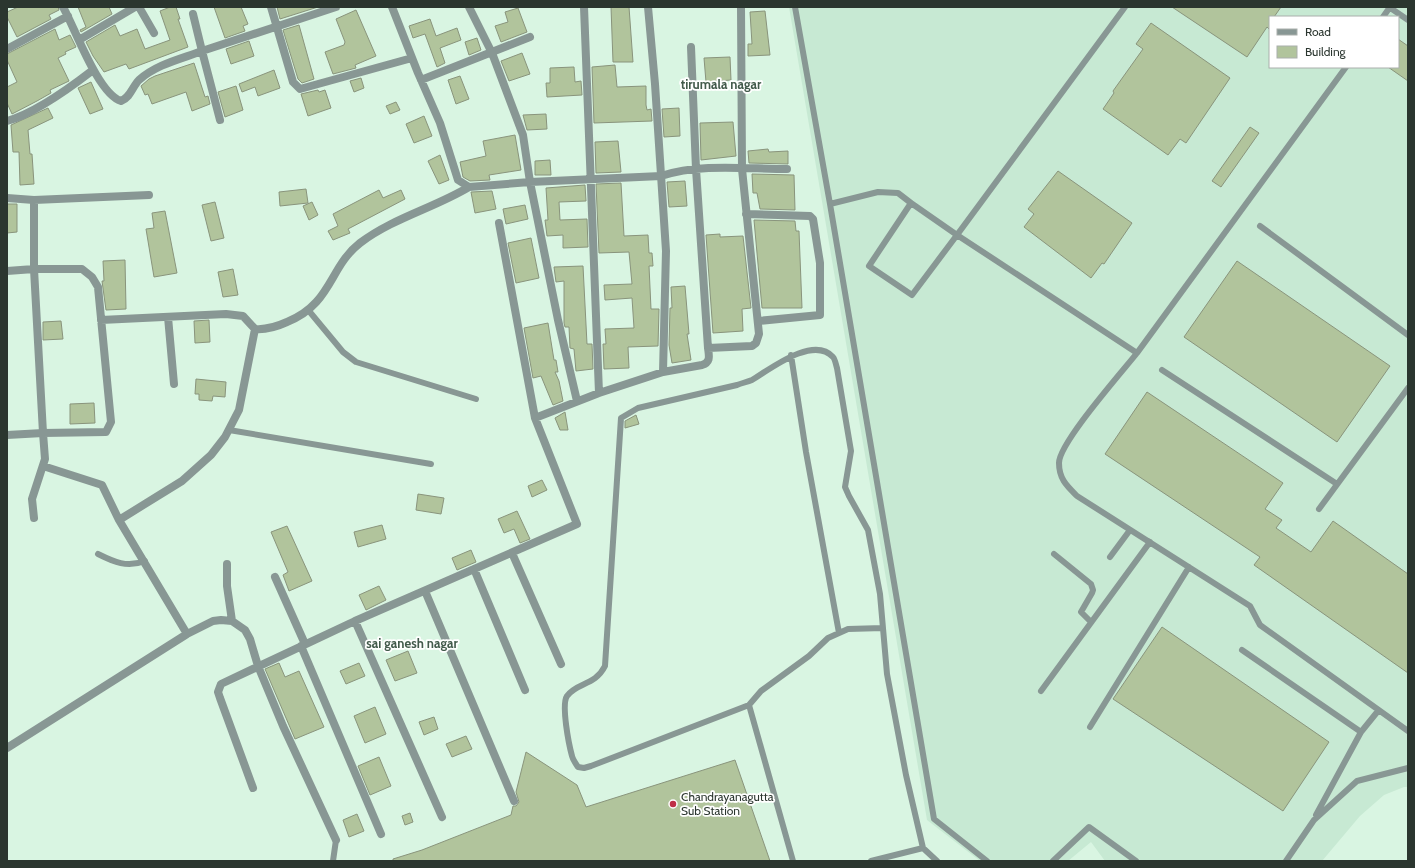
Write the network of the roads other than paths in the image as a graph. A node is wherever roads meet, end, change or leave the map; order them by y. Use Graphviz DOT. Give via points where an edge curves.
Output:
graph roads {
  1 [pos="63,7"];
  2 [pos="135,7"];
  3 [pos="139,7"];
  4 [pos="271,7"];
  5 [pos="336,7"];
  6 [pos="392,7"];
  7 [pos="469,7"];
  8 [pos="584,7"];
  9 [pos="648,7"];
  10 [pos="741,7"];
  11 [pos="794,7"];
  12 [pos="1125,7"];
  13 [pos="1389,7"];
  14 [pos="193,14"];
  15 [pos="68,16"];
  16 [pos="1384,16"];
  17 [pos="1408,20"];
  18 [pos="277,27"];
  19 [pos="154,34"];
  20 [pos="530,37"];
  21 [pos="79,40"];
  22 [pos="691,47"];
  23 [pos="7,49"];
  24 [pos="202,51"];
  25 [pos="492,53"];
  26 [pos="412,58"];
  27 [pos="1345,68"];
  28 [pos="93,70"];
  29 [pos="421,80"];
  30 [pos="220,120"];
  31 [pos="7,121"];
  32 [pos="696,169"];
  33 [pos="742,169"];
  34 [pos="787,169"];
  35 [pos="661,176"];
  36 [pos="591,178"];
  37 [pos="530,182"];
  38 [pos="469,187"];
  39 [pos="149,195"];
  40 [pos="7,198"];
  41 [pos="34,200"];
  42 [pos="912,203"];
  43 [pos="830,204"];
  44 [pos="746,214"];
  45 [pos="499,223"];
  46 [pos="1260,226"];
  47 [pos="957,235"];
  48 [pos="34,269"];
  49 [pos="7,271"];
  50 [pos="308,311"];
  51 [pos="168,317"];
  52 [pos="101,320"];
  53 [pos="758,321"];
  54 [pos="255,329"];
  55 [pos="1408,335"];
  56 [pos="708,348"];
  57 [pos="1137,353"];
  58 [pos="791,355"];
  59 [pos="1162,370"];
  60 [pos="663,372"];
  61 [pos="174,384"];
  62 [pos="1408,388"];
  63 [pos="599,393"];
  64 [pos="476,399"];
  65 [pos="577,401"];
  66 [pos="535,418"];
  67 [pos="229,430"];
  68 [pos="43,433"];
  69 [pos="7,435"];
  70 [pos="431,464"];
  71 [pos="43,466"];
  72 [pos="1337,484"];
  73 [pos="1319,509"];
  74 [pos="34,518"];
  75 [pos="119,520"];
  76 [pos="1130,530"];
  77 [pos="1150,542"];
  78 [pos="512,553"];
  79 [pos="98,554"];
  80 [pos="1054,554"];
  81 [pos="1110,557"];
  82 [pos="144,561"];
  83 [pos="227,564"];
  84 [pos="1189,567"];
  85 [pos="474,569"];
  86 [pos="275,577"];
  87 [pos="425,590"];
  88 [pos="232,621"];
  89 [pos="355,621"];
  90 [pos="1091,622"];
  91 [pos="883,628"];
  92 [pos="839,632"];
  93 [pos="187,634"];
  94 [pos="303,645"];
  95 [pos="1242,650"];
  96 [pos="560,664"];
  97 [pos="258,666"];
  98 [pos="525,690"];
  99 [pos="1041,691"];
  100 [pos="749,705"];
  101 [pos="1378,711"];
  102 [pos="1090,727"];
  103 [pos="1408,731"];
  104 [pos="1362,732"];
  105 [pos="7,748"];
  106 [pos="1408,768"];
  107 [pos="253,788"];
  108 [pos="514,801"];
  109 [pos="442,817"];
  110 [pos="1314,820"];
  111 [pos="381,834"];
  112 [pos="336,840"];
  113 [pos="923,848"];
  114 [pos="333,861"];
  115 [pos="793,861"];
  116 [pos="871,861"];
  117 [pos="937,861"];
  118 [pos="987,861"];
  119 [pos="1053,861"];
  120 [pos="1136,861"];
  121 [pos="1286,861"];
  1 -- 15 [label="street"];
  2 -- 21 [label="street"];
  3 -- 19 [label="street"];
  4 -- 18 [label="street"];
  5 -- 18 [label="street"];
  6 -- 26 [label="street"];
  7 -- 25 [label="street"];
  8 -- 36 [label="street"];
  9 -- 35 [label="street"];
  10 -- 33 [label="street"];
  11 -- 43 [label="lane"];
  12 -- 47 [label="lane"];
  13 -- 16 [label="lane"];
  13 -- 17 [label="lane"];
  14 -- 24 [label="street"];
  15 -- 21 [label="street"];
  15 -- 23 [label="street"];
  18 -- 24 [label="street"];
  18 -- 26 [label="street" via="293,82 300,88"];
  20 -- 25 [label="street"];
  21 -- 28 [label="street"];
  22 -- 32 [label="street"];
  24 -- 28 [label="street" via="161,66 139,81 121,101 102,84"];
  24 -- 30 [label="street"];
  25 -- 29 [label="street"];
  25 -- 37 [label="street" via="523,134"];
  26 -- 29 [label="street"];
  27 -- 57 [label="lane"];
  28 -- 31 [label="street" via="68,89 25,114"];
  29 -- 38 [label="street" via="440,123 458,180"];
  32 -- 33 [label="street"];
  32 -- 35 [label="street" via="679,170"];
  32 -- 56 [label="street"];
  33 -- 34 [label="street"];
  33 -- 44 [label="street"];
  35 -- 36 [label="street"];
  35 -- 60 [label="street" via="666,251"];
  36 -- 37 [label="street"];
  36 -- 63 [label="street"];
  37 -- 38 [label="street"];
  37 -- 65 [label="street"];
  38 -- 50 [label="street" via="451,198 404,217 360,244 344,261 326,291"];
  39 -- 41 [label="street"];
  40 -- 41 [label="street"];
  41 -- 48 [label="street"];
  42 -- 43 [label="lane" via="898,193 878,192"];
  42 -- 47 [label="lane"];
  42 -- 47 [label="lane" via="869,266 912,295"];
  43 -- 118 [label="lane" via="934,819"];
  44 -- 53 [label="street"];
  44 -- 53 [label="street" via="810,216 813,219 820,263 820,315"];
  45 -- 66 [label="street"];
  46 -- 55 [label="lane"];
  47 -- 57 [label="lane"];
  48 -- 49 [label="street"];
  48 -- 52 [label="street" via="82,269 92,277 98,287"];
  48 -- 68 [label="street"];
  50 -- 54 [label="street" via="271,328"];
  50 -- 64 [label="lane" via="343,352 356,362"];
  51 -- 52 [label="street"];
  51 -- 54 [label="street" via="226,314 243,316"];
  51 -- 61 [label="street"];
  52 -- 68 [label="street" via="111,422 109,428 106,432"];
  53 -- 56 [label="street" via="758,338 752,346"];
  54 -- 67 [label="street" via="239,410"];
  56 -- 60 [label="street" via="709,358 706,364"];
  57 -- 76 [label="lane" via="1068,441 1059,461 1061,480 1077,496"];
  58 -- 91 [label="lane" via="815,350 824,352 833,357 837,368 851,452 846,487 868,530 880,594"];
  58 -- 92 [label="lane" via="807,460"];
  58 -- 100 [label="lane" via="752,379 737,385 638,408 621,418 605,666 597,678 567,696 564,712 572,757 578,767 584,768"];
  59 -- 72 [label="lane"];
  60 -- 63 [label="street"];
  62 -- 72 [label="lane"];
  63 -- 65 [label="street"];
  65 -- 66 [label="street"];
  66 -- 78 [label="street" via="576,524"];
  67 -- 70 [label="lane"];
  67 -- 75 [label="street" via="211,455 182,481"];
  68 -- 69 [label="street"];
  68 -- 71 [label="street"];
  71 -- 74 [label="street" via="32,499"];
  71 -- 75 [label="street" via="102,485"];
  72 -- 73 [label="lane"];
  75 -- 82 [label="street"];
  76 -- 77 [label="lane"];
  76 -- 81 [label="lane"];
  77 -- 84 [label="lane"];
  77 -- 90 [label="lane"];
  78 -- 85 [label="street"];
  78 -- 96 [label="street"];
  79 -- 82 [label="lane" via="115,562 134,565"];
  80 -- 90 [label="lane" via="1091,584 1092,593 1081,612"];
  82 -- 93 [label="street"];
  83 -- 88 [label="street"];
  84 -- 101 [label="lane" via="1250,606 1260,625"];
  84 -- 102 [label="lane"];
  85 -- 87 [label="street"];
  85 -- 98 [label="street"];
  86 -- 94 [label="street"];
  87 -- 89 [label="street"];
  87 -- 108 [label="street"];
  88 -- 93 [label="street" via="213,621"];
  88 -- 97 [label="street" via="245,630"];
  89 -- 94 [label="street"];
  89 -- 109 [label="street"];
  90 -- 99 [label="lane"];
  91 -- 92 [label="lane" via="848,628"];
  91 -- 113 [label="lane" via="887,674"];
  92 -- 100 [label="lane" via="761,692"];
  93 -- 105 [label="street"];
  94 -- 97 [label="street"];
  94 -- 111 [label="street"];
  95 -- 104 [label="lane"];
  97 -- 107 [label="street" via="221,684 218,692"];
  97 -- 112 [label="street"];
  100 -- 115 [label="lane"];
  101 -- 103 [label="lane"];
  101 -- 104 [label="lane"];
  104 -- 110 [label="lane"];
  106 -- 110 [label="lane" via="1357,781"];
  110 -- 121 [label="lane"];
  112 -- 114 [label="lane"];
  113 -- 116 [label="lane"];
  113 -- 117 [label="lane"];
  119 -- 120 [label="lane" via="1089,827"];
}
